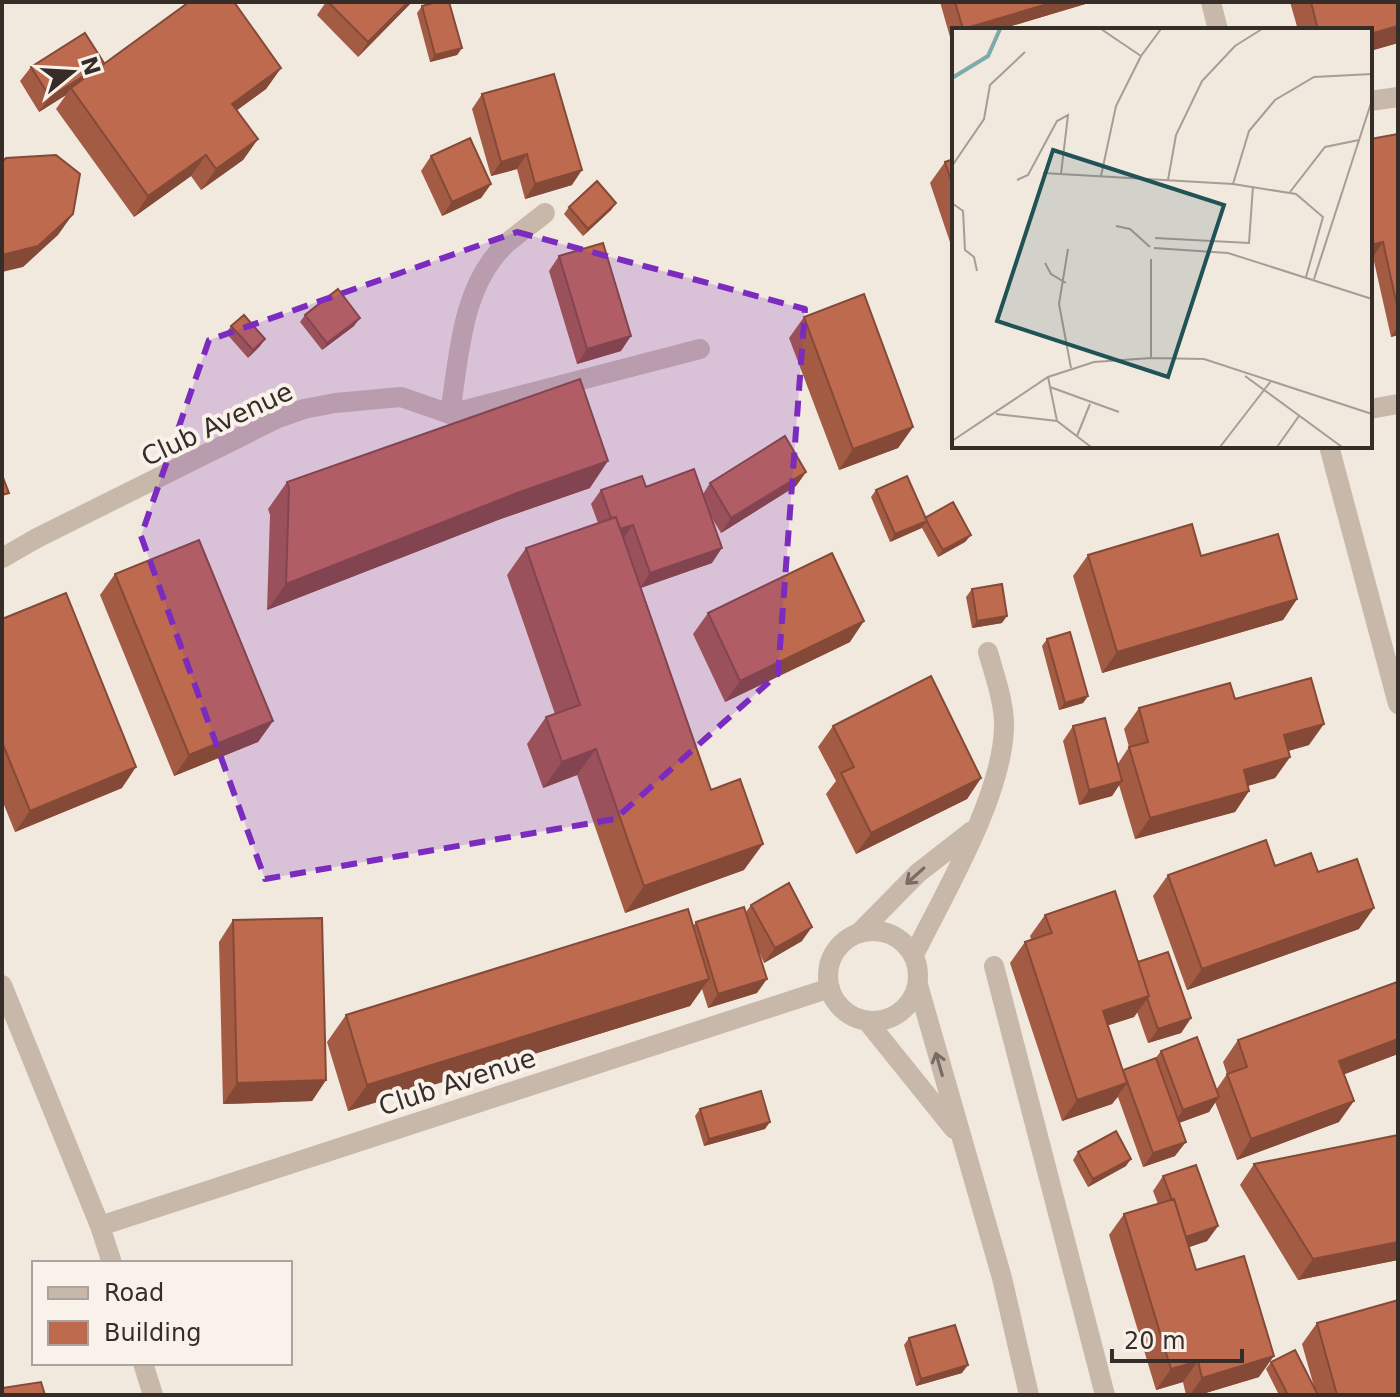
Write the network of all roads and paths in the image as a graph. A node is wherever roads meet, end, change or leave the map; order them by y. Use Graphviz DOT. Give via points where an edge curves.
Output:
graph roads {
  1 [pos="1211,2"];
  2 [pos="1218,28"];
  3 [pos="1398,97"];
  4 [pos="1372,101"];
  5 [pos="545,213"];
  6 [pos="700,349"];
  7 [pos="1398,404"];
  8 [pos="1372,409"];
  9 [pos="450,414"];
  10 [pos="1330,448"];
  11 [pos="2,558"];
  12 [pos="988,652"];
  13 [pos="1398,704"];
  14 [pos="976,829"];
  15 [pos="861,931"];
  16 [pos="914,955"];
  17 [pos="994,966"];
  18 [pos="2,985"];
  19 [pos="918,985"];
  20 [pos="830,988"];
  21 [pos="867,1021"];
  22 [pos="962,1139"];
  23 [pos="100,1226"];
  24 [pos="111,1261"];
  25 [pos="144,1365"];
  26 [pos="153,1395"];
  27 [pos="1029,1395"];
  28 [pos="1105,1395"];
  1 -- 2 [label="street"];
  3 -- 4 [label="street"];
  5 -- 9 [label="street" via="503,246 475,286"];
  6 -- 9 [label="street"];
  7 -- 8 [label="street"];
  9 -- 11 [label="street, Club Avenue" via="401,397 304,409"];
  10 -- 13 [label="street"];
  12 -- 14 [label="street" via="1004,728 993,787"];
  14 -- 15 [label="street, one-way" via="918,873"];
  14 -- 16 [label="street"];
  15 -- 16 [label="street" via="882,930 901,939"];
  15 -- 20 [label="street" via="834,953 828,970"];
  16 -- 19 [label="street"];
  17 -- 28 [label="street"];
  18 -- 23 [label="street"];
  19 -- 21 [label="street" via="913,998 894,1016"];
  22 -- 19 [label="street, one-way"];
  20 -- 21 [label="street" via="844,1010"];
  20 -- 23 [label="street, Club Avenue"];
  21 -- 22 [label="street"];
  22 -- 27 [label="street"];
  23 -- 24 [label="street"];
  25 -- 26 [label="street"];
}
